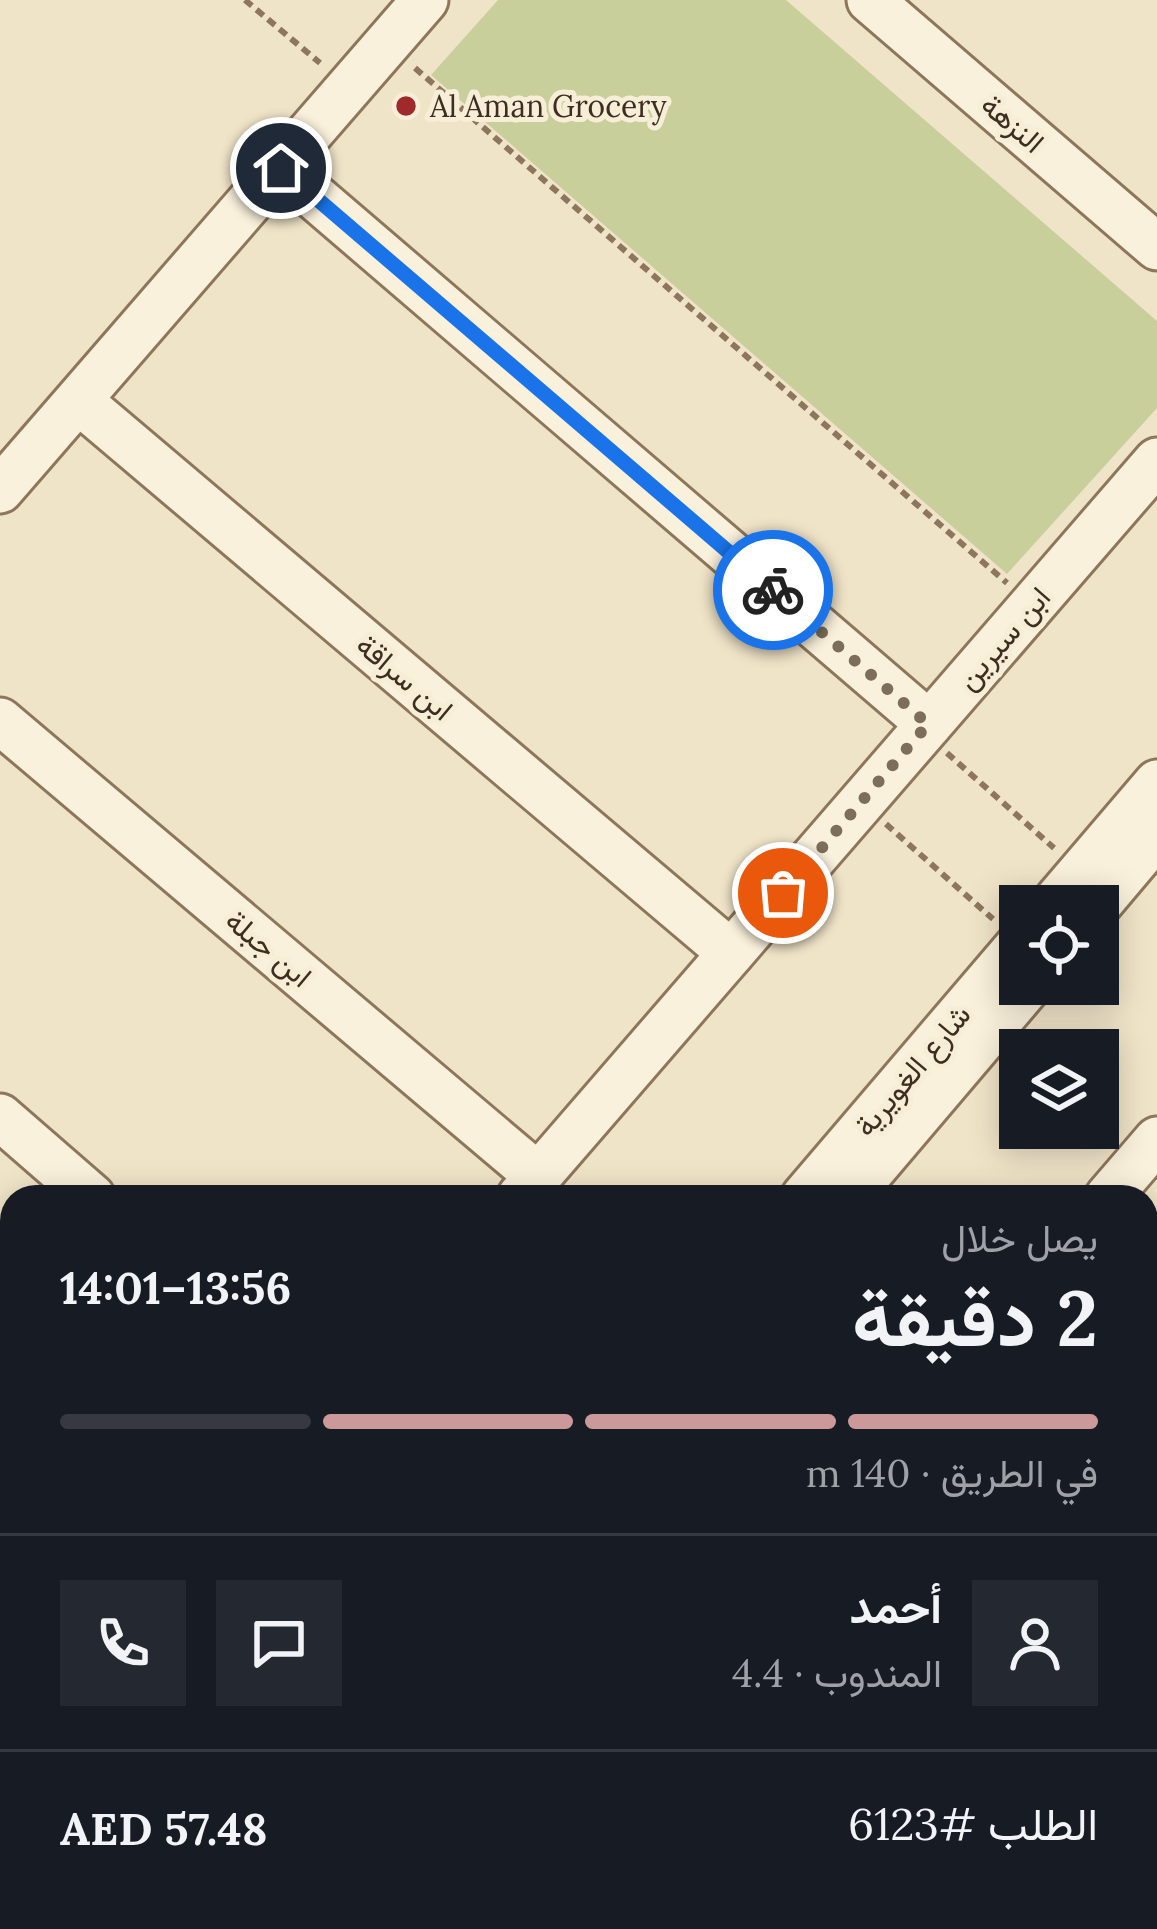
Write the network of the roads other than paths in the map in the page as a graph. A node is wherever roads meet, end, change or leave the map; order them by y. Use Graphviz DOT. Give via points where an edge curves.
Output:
graph roads {
  1 [pos="425,0"];
  2 [pos="870,0"];
  3 [pos="281,168"];
  4 [pos="1157,247"];
  5 [pos="79,401"];
  6 [pos="1157,461"];
  7 [pos="0,490"];
  8 [pos="0,721"];
  9 [pos="925,727"];
  10 [pos="1157,783"];
  11 [pos="1157,835"];
  12 [pos="1084,885"];
  13 [pos="1090,885"];
  14 [pos="999,950"];
  15 [pos="731,953"];
  16 [pos="1012,1005"];
  17 [pos="0,1117"];
  18 [pos="1157,1140"];
  19 [pos="78,1185"];
  20 [pos="528,1185"];
  21 [pos="530,1185"];
  22 [pos="813,1185"];
  23 [pos="859,1185"];
  24 [pos="1118,1185"];
  1 -- 3 [label="street"];
  2 -- 4 [label="street, النزهة"];
  3 -- 5 [label="street"];
  3 -- 9 [label="street"];
  5 -- 7 [label="street"];
  5 -- 15 [label="street, ابن سراقة"];
  6 -- 9 [label="street, ابن سيرين"];
  8 -- 20 [label="street, ابن جبلة"];
  9 -- 15 [label="street, ابن سيرين"];
  10 -- 12 [label="street"];
  11 -- 13 [label="street"];
  14 -- 22 [label="street, شارع الغويرية"];
  15 -- 21 [label="street, ابن سيرين"];
  16 -- 23 [label="street, شارع الغويرية"];
  17 -- 19 [label="street"];
  18 -- 24 [label="street"];
}
